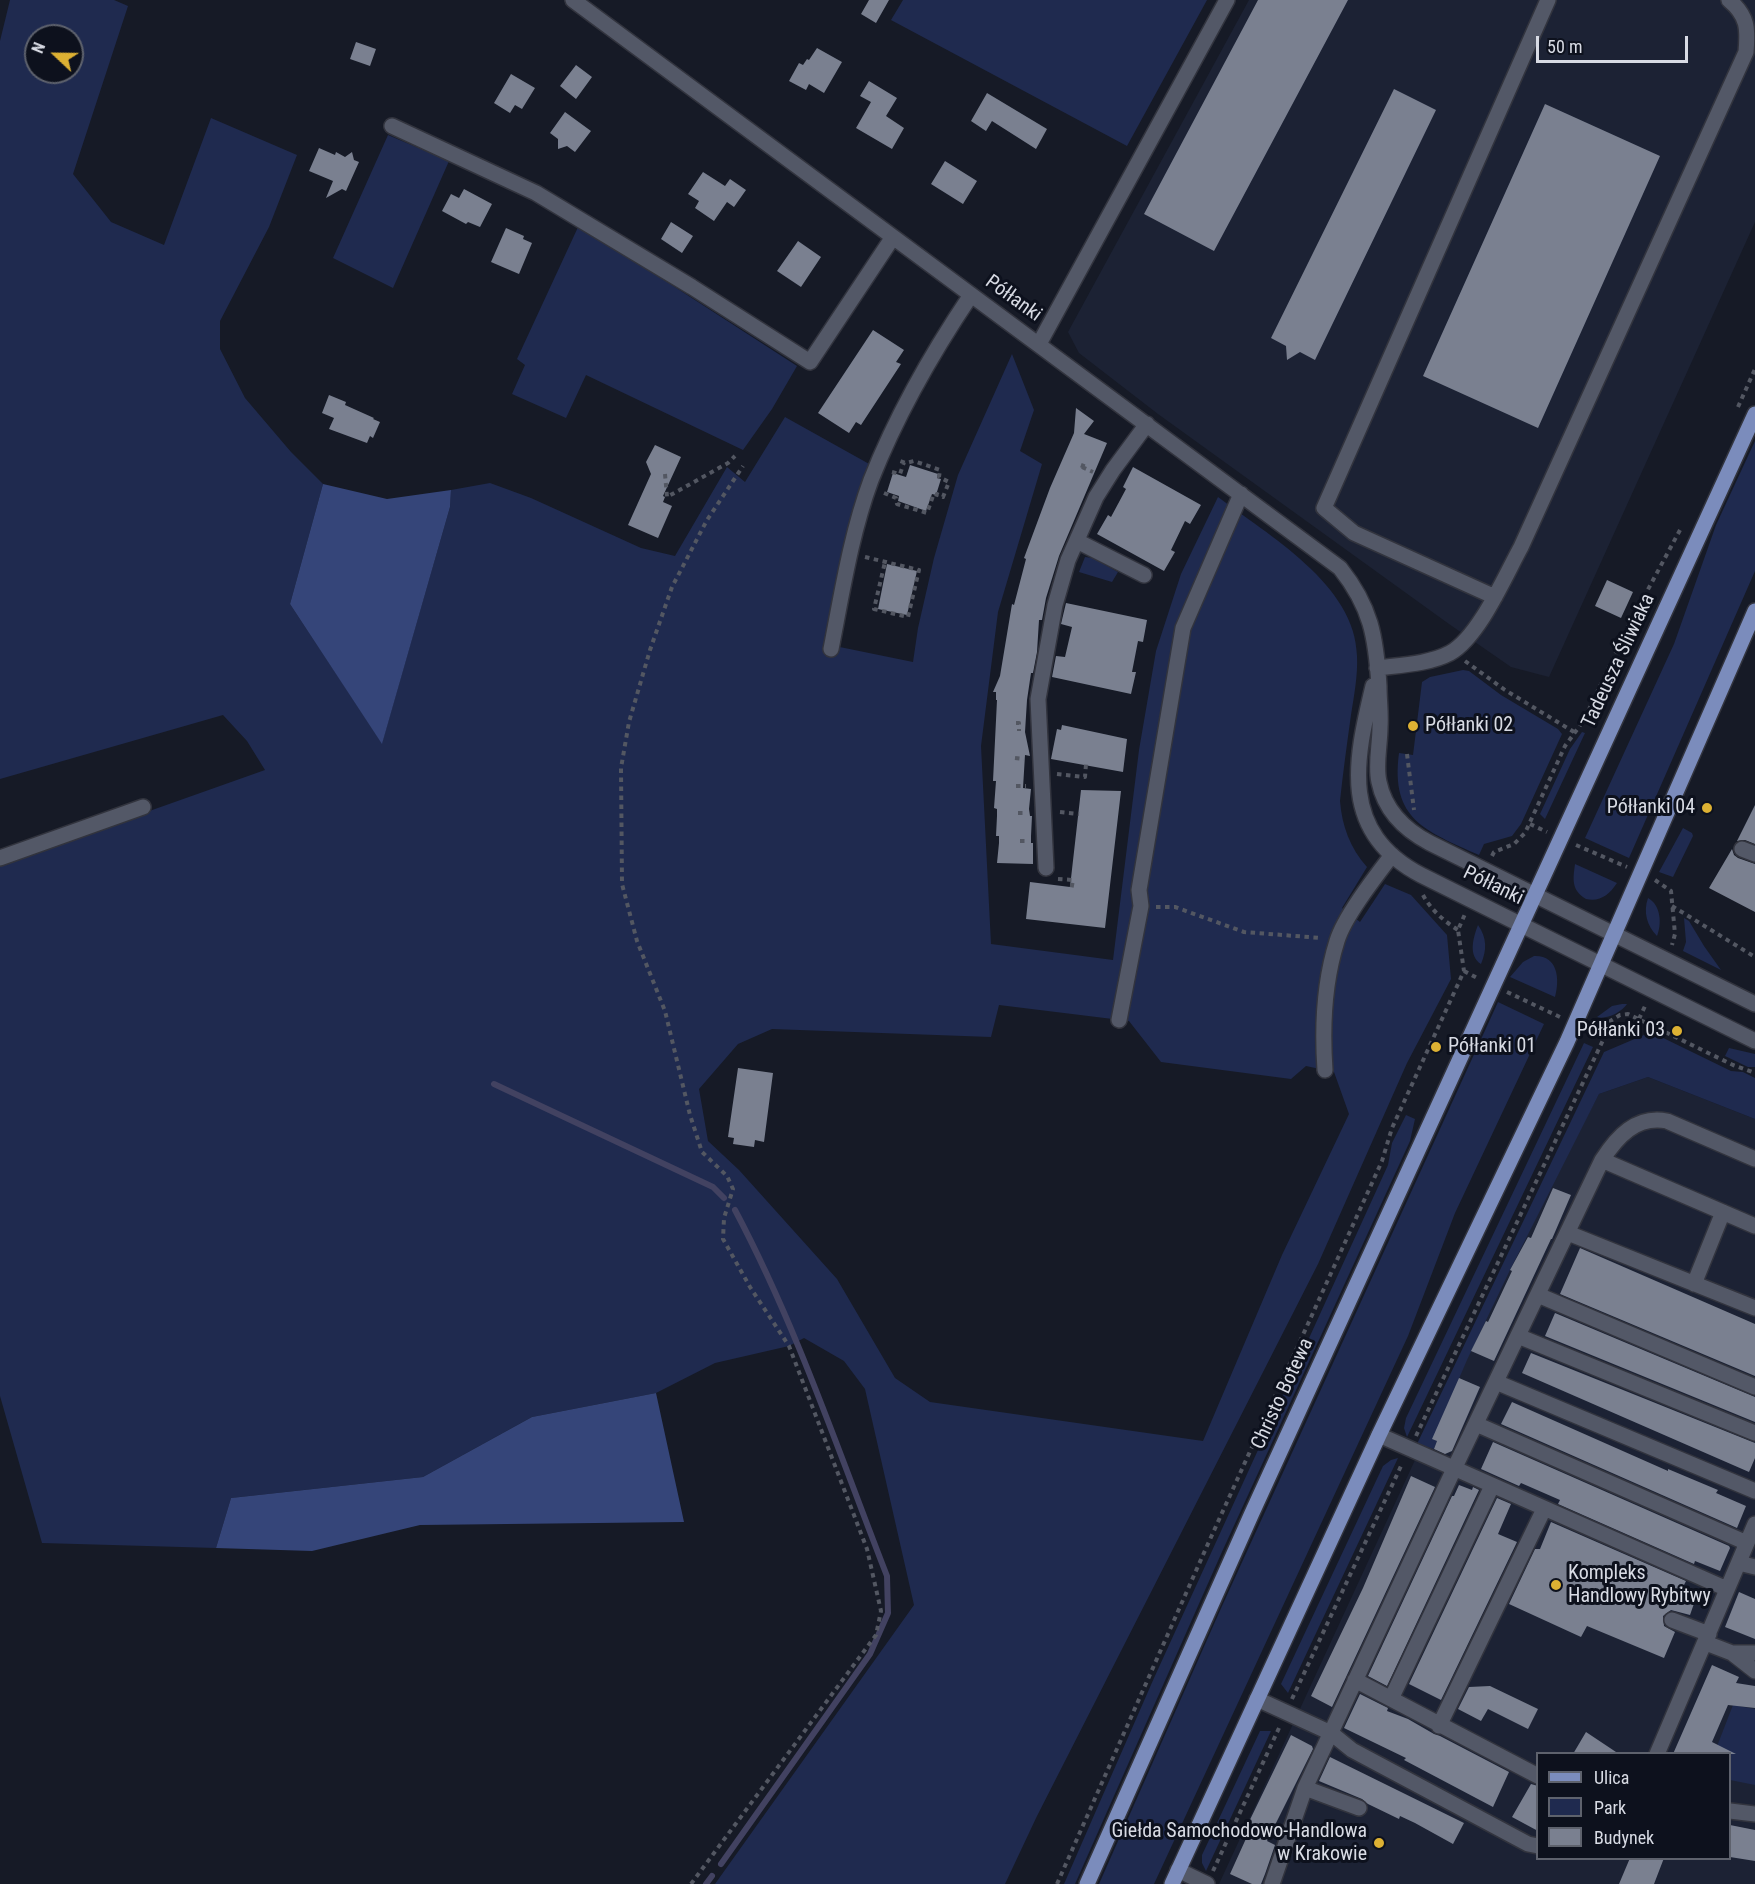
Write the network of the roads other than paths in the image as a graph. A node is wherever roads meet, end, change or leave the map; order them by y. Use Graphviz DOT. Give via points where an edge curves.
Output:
graph roads {
  1 [pos="573,0"];
  2 [pos="1227,0"];
  3 [pos="1548,0"];
  4 [pos="1729,0"];
  5 [pos="392,126"];
  6 [pos="893,237"];
  7 [pos="971,295"];
  8 [pos="1039,344"];
  9 [pos="1755,414"];
  10 [pos="1148,424"];
  11 [pos="1242,494"];
  12 [pos="1077,541"];
  13 [pos="1144,575"];
  14 [pos="1495,597"];
  15 [pos="1755,612"];
  16 [pos="831,649"];
  17 [pos="1377,668"];
  18 [pos="143,807"];
  19 [pos="1392,855"];
  20 [pos="0,858"];
  21 [pos="1052,873"];
  22 [pos="1535,894"];
  23 [pos="1522,924"];
  24 [pos="1615,935"];
  25 [pos="1601,966"];
  26 [pos="1755,1004"];
  27 [pos="1119,1020"];
  28 [pos="1755,1041"];
  29 [pos="1325,1070"];
  30 [pos="1755,1159"];
  31 [pos="1602,1160"];
  32 [pos="1722,1212"];
  33 [pos="1755,1226"];
  34 [pos="1568,1233"];
  35 [pos="1694,1284"];
  36 [pos="1538,1295"];
  37 [pos="1755,1308"];
  38 [pos="1518,1336"];
  39 [pos="1496,1382"];
  40 [pos="1755,1387"];
  41 [pos="1476,1424"];
  42 [pos="1755,1433"];
  43 [pos="1379,1435"];
  44 [pos="1454,1469"];
  45 [pos="1492,1486"];
  46 [pos="1755,1491"];
  47 [pos="1544,1509"];
  48 [pos="1755,1524"];
  49 [pos="1747,1543"];
  50 [pos="1738,1563"];
  51 [pos="1755,1567"];
  52 [pos="1727,1589"];
  53 [pos="1672,1620"];
  54 [pos="1707,1639"];
  55 [pos="1732,1653"];
  56 [pos="1755,1653"];
  57 [pos="1755,1671"];
  58 [pos="1355,1680"];
  59 [pos="1257,1699"];
  60 [pos="1391,1699"];
  61 [pos="1439,1726"];
  62 [pos="1331,1733"];
  63 [pos="1658,1752"];
  64 [pos="1536,1775"];
  65 [pos="1305,1788"];
  66 [pos="1359,1808"];
  67 [pos="1731,1810"];
  68 [pos="1755,1814"];
  69 [pos="1536,1846"];
  70 [pos="1175,1877"];
  71 [pos="1209,1880"];
  72 [pos="1087,1884"];
  73 [pos="1272,1884"];
  1 -- 6 [label="street, Półłanki"];
  2 -- 8 [label="street"];
  3 -- 14 [label="street" via="1324,508 1354,533"];
  4 -- 14 [label="street" via="1744,19 1748,32 1746,52"];
  5 -- 6 [label="street" via="536,193 810,362"];
  6 -- 7 [label="street, Półłanki"];
  7 -- 8 [label="street, Półłanki"];
  7 -- 16 [label="street" via="897,420 871,481 850,554"];
  8 -- 10 [label="street, Półłanki"];
  9 -- 22 [label="main road, Tadeusza Śliwiaka"];
  10 -- 11 [label="street, Półłanki"];
  10 -- 12 [label="street" via="1096,497"];
  11 -- 17 [label="street, Półłanki" via="1327,557 1350,581 1366,610"];
  11 -- 27 [label="street" via="1183,628 1139,890 1141,906"];
  12 -- 13 [label="street"];
  12 -- 21 [label="street" via="1055,605 1038,699"];
  14 -- 17 [label="street" via="1463,643 1452,652 1429,660"];
  15 -- 24 [label="main road"];
  17 -- 19 [label="street, Półłanki" via="1359,763 1359,797 1369,826"];
  17 -- 22 [label="street, Półłanki" via="1381,724 1378,777 1390,808 1406,828 1422,838"];
  18 -- 20 [label="street"];
  19 -- 23 [label="street, Półłanki" via="1408,868"];
  19 -- 29 [label="street" via="1337,939 1325,1000"];
  22 -- 23 [label="main road, Tadeusza Śliwiaka"];
  22 -- 24 [label="street, Półłanki"];
  23 -- 25 [label="street, Półłanki"];
  23 -- 72 [label="main road, Christo Botewa"];
  24 -- 25 [label="main road"];
  24 -- 26 [label="street, Półłanki"];
  25 -- 28 [label="street, Półłanki"];
  25 -- 43 [label="main road"];
  30 -- 31 [label="street" via="1658,1119 1630,1127"];
  31 -- 32 [label="street"];
  31 -- 34 [label="street"];
  32 -- 33 [label="street"];
  32 -- 35 [label="street"];
  34 -- 35 [label="street"];
  34 -- 36 [label="street"];
  35 -- 37 [label="street"];
  36 -- 38 [label="street"];
  36 -- 40 [label="street"];
  38 -- 39 [label="street"];
  38 -- 42 [label="street"];
  39 -- 41 [label="street"];
  39 -- 46 [label="street"];
  41 -- 44 [label="street"];
  41 -- 49 [label="street"];
  43 -- 44 [label="street"];
  43 -- 59 [label="main road"];
  44 -- 45 [label="street"];
  44 -- 58 [label="street"];
  45 -- 47 [label="street"];
  45 -- 60 [label="street"];
  47 -- 52 [label="street"];
  47 -- 61 [label="street"];
  48 -- 49 [label="street"];
  49 -- 50 [label="street"];
  50 -- 51 [label="street"];
  50 -- 52 [label="street"];
  52 -- 54 [label="street"];
  53 -- 54 [label="street"];
  54 -- 55 [label="street"];
  54 -- 63 [label="street"];
  55 -- 56 [label="street"];
  55 -- 57 [label="street"];
  58 -- 60 [label="street"];
  58 -- 62 [label="street"];
  59 -- 62 [label="street"];
  59 -- 70 [label="main road"];
  60 -- 61 [label="street"];
  61 -- 64 [label="street"];
  62 -- 65 [label="street"];
  62 -- 69 [label="street" via="1352,1750"];
  65 -- 66 [label="street"];
  65 -- 73 [label="street"];
  67 -- 68 [label="street"];
  70 -- 71 [label="street"];
}
